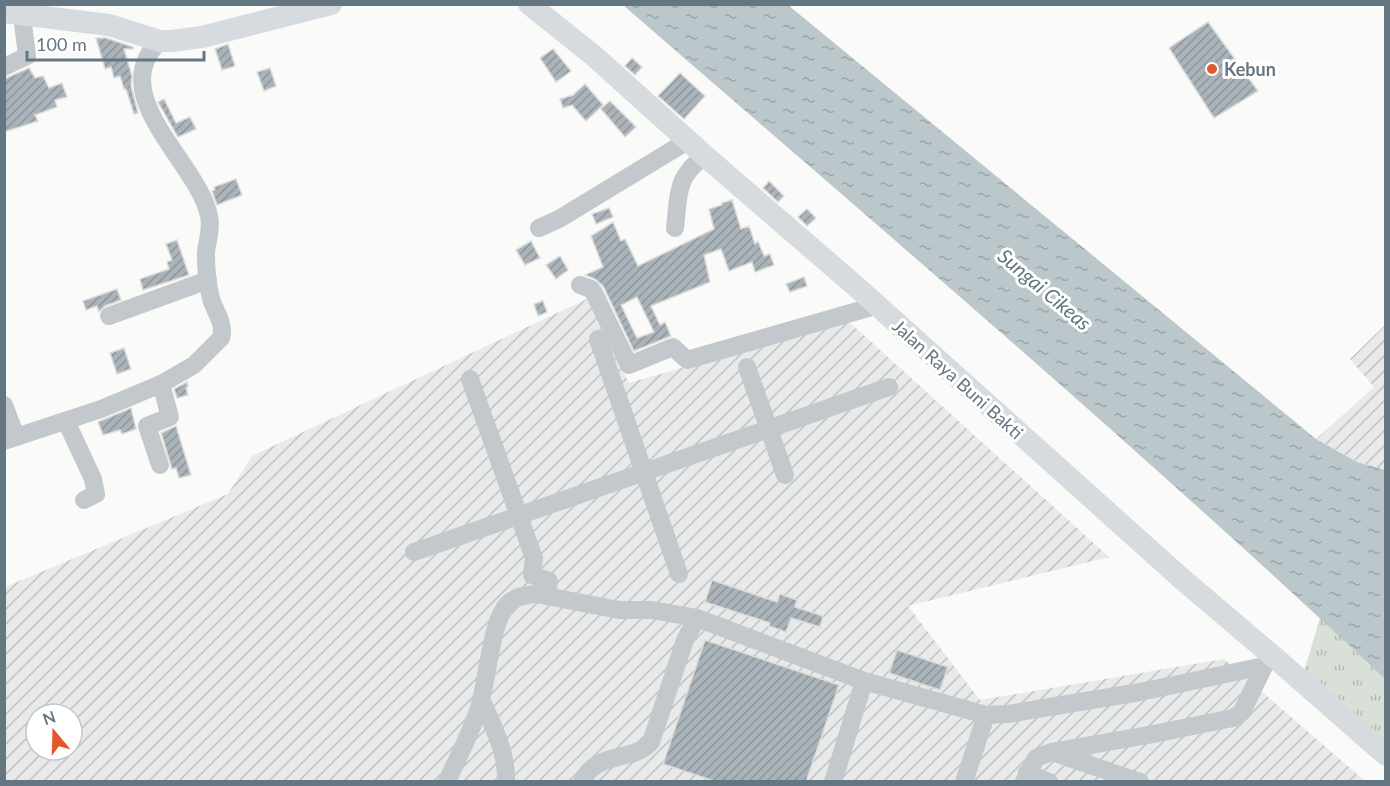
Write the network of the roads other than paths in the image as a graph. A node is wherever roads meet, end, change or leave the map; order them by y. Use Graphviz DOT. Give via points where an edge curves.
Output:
graph roads {
  1 [pos="331,4"];
  2 [pos="529,4"];
  3 [pos="26,12"];
  4 [pos="160,41"];
  5 [pos="4,67"];
  6 [pos="689,140"];
  7 [pos="705,156"];
  8 [pos="539,228"];
  9 [pos="675,228"];
  10 [pos="208,280"];
  11 [pos="580,285"];
  12 [pos="875,306"];
  13 [pos="109,316"];
  14 [pos="598,339"];
  15 [pos="747,368"];
  16 [pos="470,380"];
  17 [pos="161,384"];
  18 [pos="889,387"];
  19 [pos="4,405"];
  20 [pos="66,421"];
  21 [pos="769,429"];
  22 [pos="10,439"];
  23 [pos="160,465"];
  24 [pos="644,473"];
  25 [pos="785,475"];
  26 [pos="84,500"];
  27 [pos="519,516"];
  28 [pos="414,552"];
  29 [pos="679,574"];
  30 [pos="547,596"];
  31 [pos="697,618"];
  32 [pos="1269,661"];
  33 [pos="864,681"];
  34 [pos="481,699"];
  35 [pos="986,715"];
  36 [pos="1051,752"];
  37 [pos="1386,755"];
  38 [pos="1025,777"];
  39 [pos="447,782"];
  40 [pos="506,782"];
  41 [pos="582,782"];
  42 [pos="833,782"];
  43 [pos="964,782"];
  44 [pos="1049,782"];
  45 [pos="1140,782"];
  1 -- 4 [label="main road" via="202,37"];
  2 -- 6 [label="main road, Jalan Raya Buni Bakti"];
  3 -- 4 [label="main road" via="110,25"];
  3 -- 5 [label="street" via="27,56"];
  4 -- 10 [label="street" via="146,58 142,86 151,114 205,201 210,224"];
  6 -- 7 [label="main road, Jalan Raya Buni Bakti"];
  6 -- 8 [label="street"];
  7 -- 9 [label="street" via="681,183"];
  7 -- 12 [label="main road, Jalan Raya Buni Bakti"];
  10 -- 13 [label="street"];
  10 -- 17 [label="street" via="222,327 221,338 194,365"];
  11 -- 12 [label="street" via="594,293 629,365 672,347 687,360"];
  12 -- 32 [label="main road, Jalan Raya Buni Bakti"];
  14 -- 24 [label="street"];
  15 -- 21 [label="street"];
  16 -- 27 [label="street"];
  17 -- 20 [label="street"];
  17 -- 23 [label="street" via="170,417 147,426"];
  18 -- 21 [label="street"];
  19 -- 22 [label="street"];
  20 -- 22 [label="street"];
  20 -- 26 [label="street" via="93,479 96,494"];
  21 -- 24 [label="street"];
  21 -- 25 [label="street"];
  24 -- 27 [label="street"];
  24 -- 29 [label="street"];
  27 -- 28 [label="street"];
  27 -- 30 [label="street" via="534,558 531,575 549,581"];
  30 -- 31 [label="street" via="619,610 652,610"];
  30 -- 34 [label="street" via="523,595 504,607"];
  31 -- 33 [label="street"];
  31 -- 41 [label="street" via="651,742 646,749 597,764 586,772"];
  32 -- 35 [label="street" via="1130,694"];
  32 -- 36 [label="street" via="1242,712 1233,718"];
  32 -- 37 [label="main road, Jalan Raya Buni Bakti"];
  33 -- 35 [label="street"];
  33 -- 42 [label="street"];
  34 -- 39 [label="street"];
  34 -- 40 [label="street" via="500,742"];
  35 -- 43 [label="street"];
  36 -- 38 [label="street" via="1036,758"];
  36 -- 45 [label="street"];
  38 -- 44 [label="street"];
}
